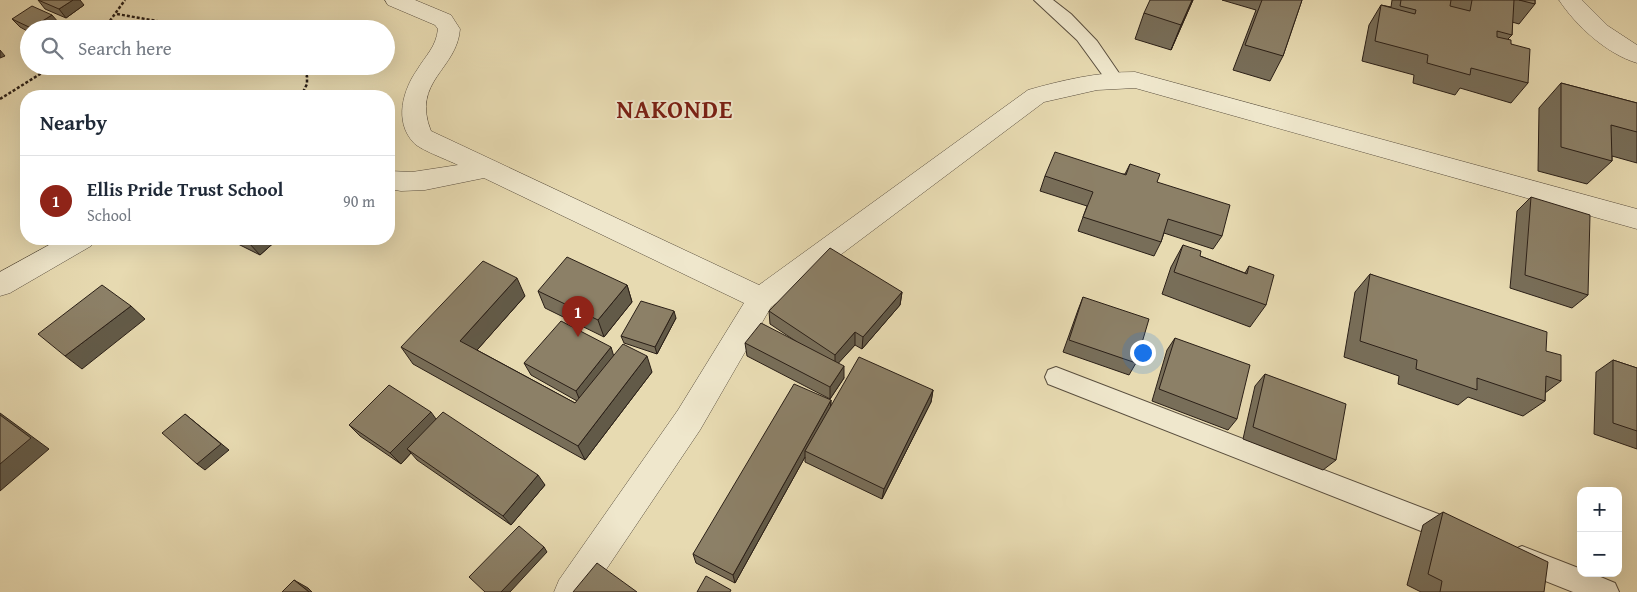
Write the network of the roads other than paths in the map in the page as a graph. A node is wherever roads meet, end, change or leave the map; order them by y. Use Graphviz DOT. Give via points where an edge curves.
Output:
graph roads {
  1 [pos="396,0"];
  2 [pos="1042,0"];
  3 [pos="1570,0"];
  4 [pos="1637,55"];
  5 [pos="1115,80"];
  6 [pos="485,168"];
  7 [pos="395,182"];
  8 [pos="1637,219"];
  9 [pos="71,245"];
  10 [pos="0,285"];
  11 [pos="761,299"];
  12 [pos="1056,377"];
  13 [pos="1478,542"];
  14 [pos="1505,553"];
  15 [pos="571,592"];
  16 [pos="1606,592"];
  1 -- 6 [label="street" via="443,20 449,29 447,46 423,76 414,103 415,125 422,137"];
  2 -- 5 [label="lane" via="1083,33"];
  3 -- 4 [label="street" via="1602,35"];
  5 -- 8 [label="street" via="1135,80"];
  5 -- 11 [label="street" via="1036,96"];
  6 -- 7 [label="street" via="418,181"];
  6 -- 11 [label="street"];
  9 -- 10 [label="street"];
  11 -- 15 [label="street" via="689,420"];
  12 -- 13 [label="lane"];
  14 -- 16 [label="lane"];
}
